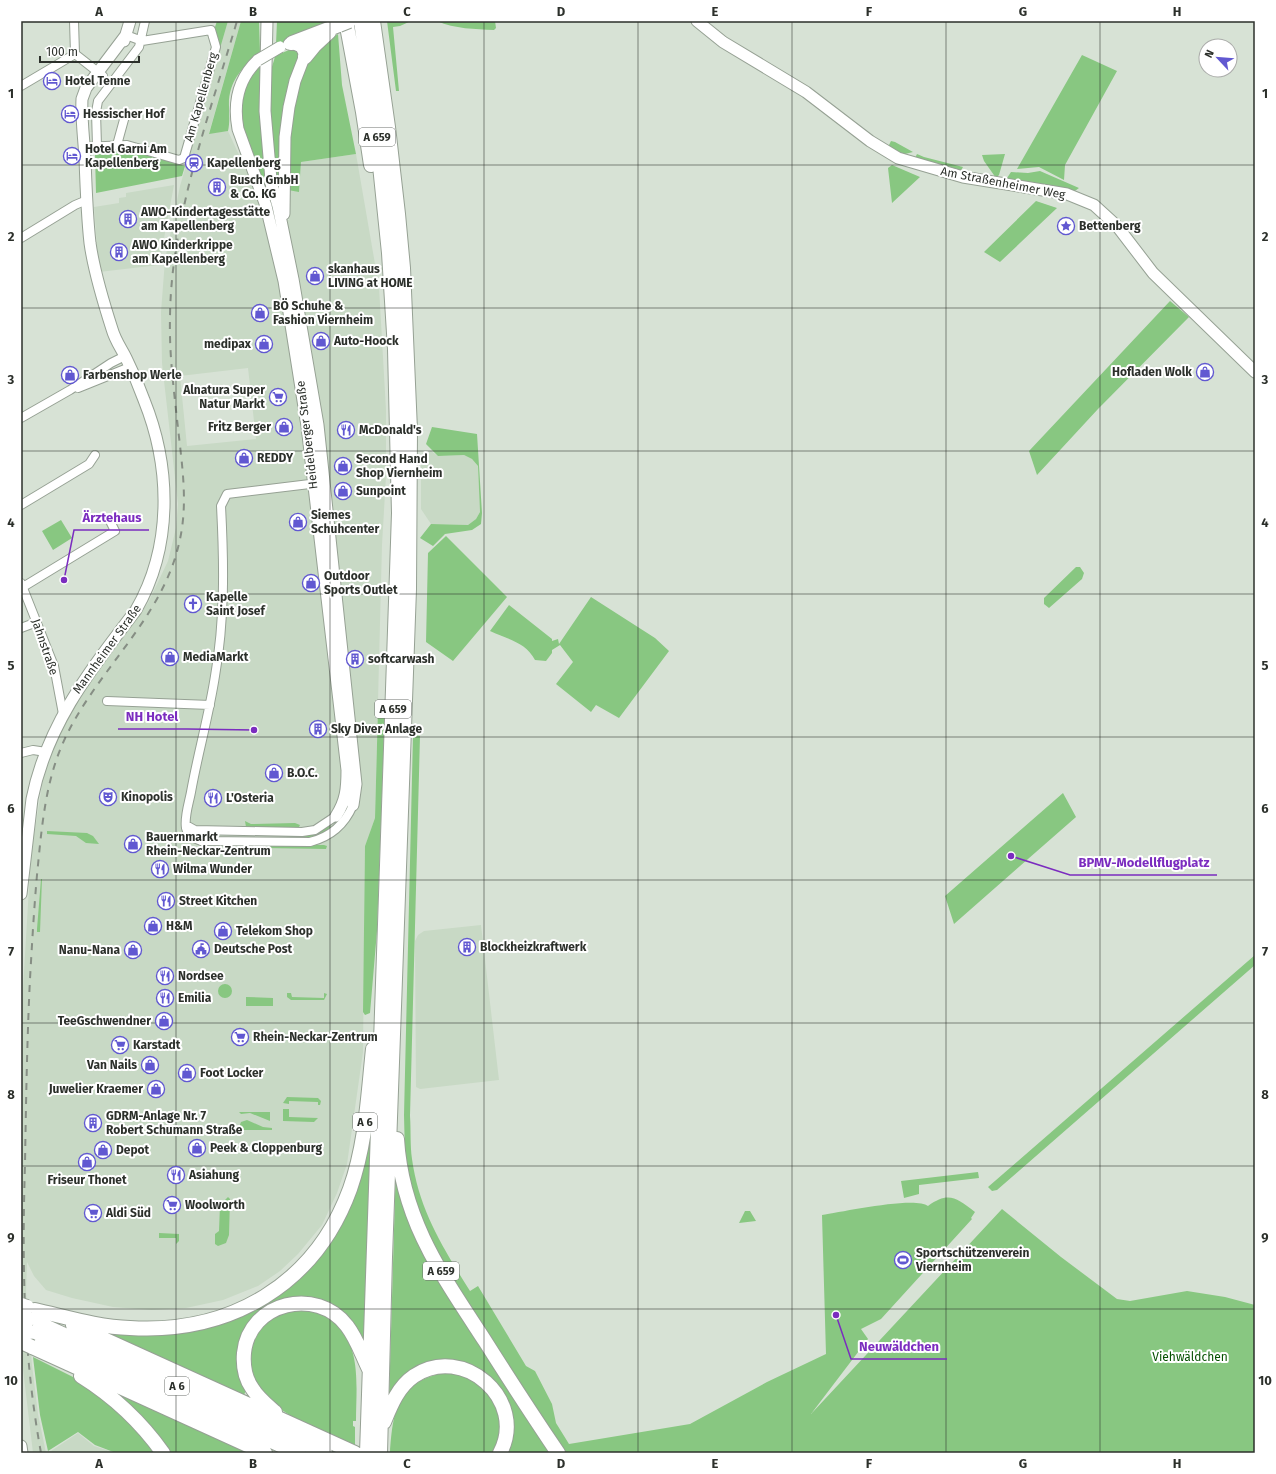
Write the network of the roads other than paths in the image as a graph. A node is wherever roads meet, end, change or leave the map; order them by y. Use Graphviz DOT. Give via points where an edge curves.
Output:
graph roads {
  1 [pos="74,21"];
  2 [pos="130,21"];
  3 [pos="145,21"];
  4 [pos="266,21"];
  5 [pos="270,21"];
  6 [pos="361,21"];
  7 [pos="373,21"];
  8 [pos="697,21"];
  9 [pos="343,23"];
  10 [pos="126,35"];
  11 [pos="139,44"];
  12 [pos="286,45"];
  13 [pos="75,54"];
  14 [pos="305,57"];
  15 [pos="259,64"];
  16 [pos="100,75"];
  17 [pos="21,86"];
  18 [pos="125,116"];
  19 [pos="117,145"];
  20 [pos="97,146"];
  21 [pos="84,147"];
  22 [pos="272,185"];
  23 [pos="87,200"];
  24 [pos="273,228"];
  25 [pos="284,234"];
  26 [pos="21,238"];
  27 [pos="389,253"];
  28 [pos="125,356"];
  29 [pos="130,367"];
  30 [pos="1255,372"];
  31 [pos="70,390"];
  32 [pos="21,418"];
  33 [pos="95,455"];
  34 [pos="325,482"];
  35 [pos="314,484"];
  36 [pos="21,505"];
  37 [pos="110,521"];
  38 [pos="22,585"];
  39 [pos="36,622"];
  40 [pos="21,628"];
  41 [pos="107,701"];
  42 [pos="210,706"];
  43 [pos="63,714"];
  44 [pos="46,752"];
  45 [pos="21,753"];
  46 [pos="353,805"];
  47 [pos="336,816"];
  48 [pos="186,825"];
  49 [pos="21,894"];
  50 [pos="384,984"];
  51 [pos="392,1064"];
  52 [pos="26,1323"];
  53 [pos="46,1353"];
  54 [pos="370,1372"];
  55 [pos="284,1420"];
  56 [pos="381,1431"];
  57 [pos="21,1446"];
  58 [pos="353,1452"];
  59 [pos="22,1453"];
  60 [pos="163,1453"];
  61 [pos="265,1453"];
  62 [pos="298,1453"];
  63 [pos="324,1453"];
  64 [pos="367,1453"];
  65 [pos="380,1453"];
  66 [pos="500,1453"];
  67 [pos="558,1453"];
  1 -- 13 [label="street"];
  2 -- 10 [label="street"];
  3 -- 11 [label="street"];
  4 -- 15 [label="street"];
  5 -- 15 [label="street"];
  6 -- 27 [label="highway, A 659" via="376,127"];
  7 -- 51 [label="highway, A 659" via="398,214 410,430 409,597"];
  8 -- 30 [label="street, Am Straßenheimer Weg" via="723,42 806,92 870,141 898,158 963,177 1067,194 1094,205 1117,226 1153,273"];
  9 -- 12 [label="highway"];
  9 -- 14 [label="highway" via="314,46"];
  9 -- 27 [label="highway" via="363,112 379,224"];
  10 -- 11 [label="street, Am Kapellenberg"];
  10 -- 16 [label="street, Mannheimer Straße"];
  11 -- 19 [label="street, Am Kapellenberg" via="211,30 216,47 184,158 179,160 127,145"];
  11 -- 20 [label="street" via="98,101"];
  12 -- 14 [label="street" via="303,49"];
  12 -- 15 [label="street, bridge"];
  13 -- 16 [label="street"];
  13 -- 17 [label="street"];
  14 -- 25 [label="street" via="292,92 286,130"];
  15 -- 22 [label="street"];
  15 -- 24 [label="street, Heidelberger Straße" via="245,75 239,88 235,116"];
  16 -- 21 [label="street, Mannheimer Straße" via="83,96"];
  18 -- 19 [label="street"];
  19 -- 20 [label="street, Am Kapellenberg"];
  20 -- 21 [label="street, Am Kapellenberg"];
  21 -- 23 [label="street, Mannheimer Straße"];
  22 -- 24 [label="street"];
  22 -- 25 [label="street"];
  23 -- 26 [label="street"];
  23 -- 28 [label="street, Mannheimer Straße" via="90,245 96,274"];
  24 -- 35 [label="street, Heidelberger Straße" via="298,362"];
  25 -- 34 [label="street, Heidelberger Straße" via="318,425"];
  27 -- 50 [label="highway, A 659" via="396,364 399,513"];
  28 -- 29 [label="street, Mannheimer Straße"];
  28 -- 31 [label="street"];
  29 -- 31 [label="street"];
  29 -- 43 [label="street, Mannheimer Straße" via="153,424 161,460 164,514 160,549 152,580 136,610 86,676"];
  31 -- 32 [label="street"];
  33 -- 36 [label="street" via="89,464"];
  34 -- 35 [label="street"];
  34 -- 46 [label="street, Heidelberger Straße" via="356,784"];
  35 -- 42 [label="street" via="227,494 223,500 222,623"];
  35 -- 47 [label="street, Heidelberger Straße" via="346,770 347,789"];
  37 -- 38 [label="street" via="115,531"];
  38 -- 39 [label="street, Jahnstraße"];
  39 -- 40 [label="street"];
  39 -- 43 [label="street, Jahnstraße" via="54,666"];
  41 -- 42 [label="street"];
  42 -- 48 [label="street" via="195,770"];
  43 -- 44 [label="street, Mannheimer Straße"];
  44 -- 45 [label="street" via="33,750"];
  44 -- 49 [label="street, Mannheimer Straße" via="32,798"];
  46 -- 48 [label="street" via="336,830 310,842 201,841 188,834"];
  47 -- 48 [label="street" via="315,830 302,832 195,830"];
  50 -- 52 [label="highway, A 6" via="362,1138 352,1182 339,1214 325,1238 294,1275 250,1306 224,1317 186,1326 129,1328 97,1324"];
  50 -- 54 [label="highway, A 659"];
  51 -- 56 [label="highway, A 659"];
  51 -- 67 [label="highway, A 659" via="400,1173 413,1219 431,1255"];
  52 -- 53 [label="highway"];
  52 -- 55 [label="highway, A 6"];
  52 -- 62 [label="highway, A 6"];
  52 -- 63 [label="highway, A 6"];
  53 -- 60 [label="highway" via="108,1394 131,1415"];
  53 -- 61 [label="highway"];
  54 -- 55 [label="highway" via="347,1326 332,1312 308,1304 286,1304 274,1309 256,1323 250,1332 244,1359 246,1375 252,1388 260,1399"];
  54 -- 64 [label="highway, A 659"];
  55 -- 58 [label="highway, A 6"];
  56 -- 65 [label="highway, A 659"];
  56 -- 66 [label="highway" via="397,1394 413,1377 440,1367 461,1368 483,1379 497,1393 503,1404 506,1433"];
  57 -- 59 [label="street"];
}
